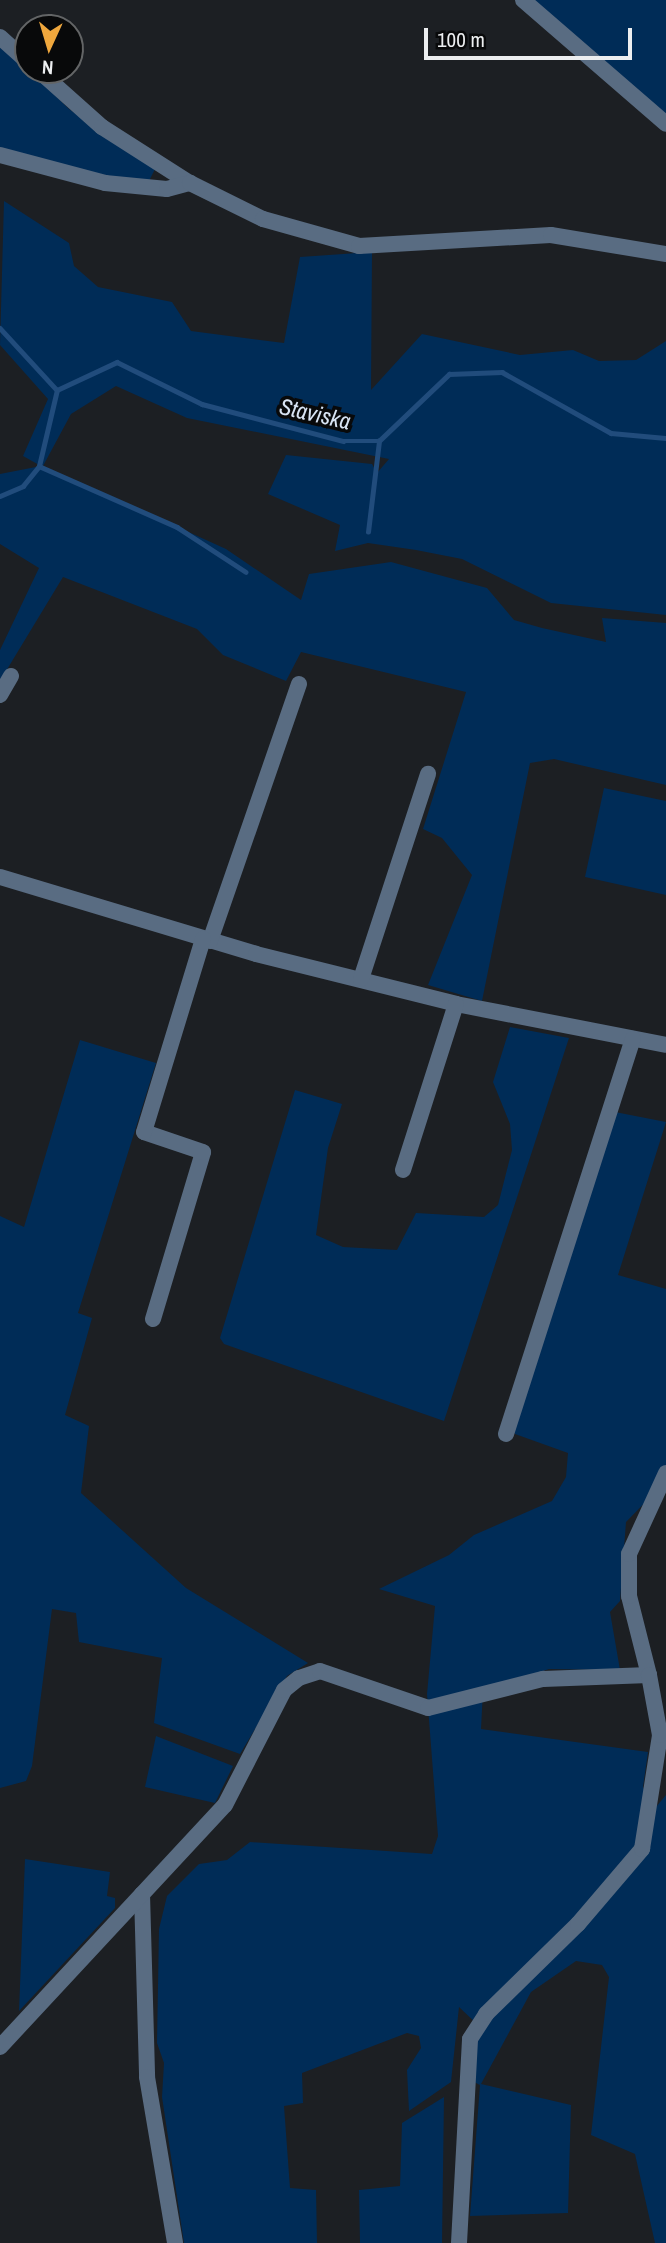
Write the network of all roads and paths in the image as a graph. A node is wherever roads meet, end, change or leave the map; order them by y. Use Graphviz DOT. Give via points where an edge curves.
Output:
graph roads {
  1 [pos="523,0"];
  2 [pos="0,37"];
  3 [pos="14,50"];
  4 [pos="53,84"];
  5 [pos="666,124"];
  6 [pos="0,155"];
  7 [pos="190,183"];
  8 [pos="666,254"];
  9 [pos="10,676"];
  10 [pos="299,684"];
  11 [pos="0,695"];
  12 [pos="428,774"];
  13 [pos="0,877"];
  14 [pos="207,940"];
  15 [pos="361,979"];
  16 [pos="456,1004"];
  17 [pos="633,1039"];
  18 [pos="666,1045"];
  19 [pos="403,1170"];
  20 [pos="153,1319"];
  21 [pos="506,1434"];
  22 [pos="666,1473"];
  23 [pos="649,1675"];
  24 [pos="142,1894"];
  25 [pos="0,2047"];
  26 [pos="174,2243"];
  27 [pos="458,2243"];
  1 -- 5 [label="street"];
  2 -- 3 [label="street"];
  4 -- 7 [label="street" via="102,127"];
  6 -- 7 [label="street" via="105,183 167,189"];
  7 -- 8 [label="street" via="264,219 359,246 551,235"];
  9 -- 11 [label="street"];
  10 -- 14 [label="street"];
  12 -- 15 [label="street"];
  13 -- 14 [label="street"];
  14 -- 15 [label="street"];
  14 -- 20 [label="street" via="144,1132 203,1152"];
  15 -- 16 [label="street"];
  16 -- 17 [label="street"];
  16 -- 19 [label="street"];
  17 -- 18 [label="street"];
  17 -- 21 [label="street"];
  22 -- 23 [label="street" via="629,1555 629,1596"];
  23 -- 24 [label="street" via="543,1679 428,1708 320,1671 299,1678 284,1690 225,1805"];
  23 -- 27 [label="street" via="660,1735 642,1849 486,2014 470,2039"];
  24 -- 25 [label="street"];
  24 -- 26 [label="street" via="147,2077"];
}
